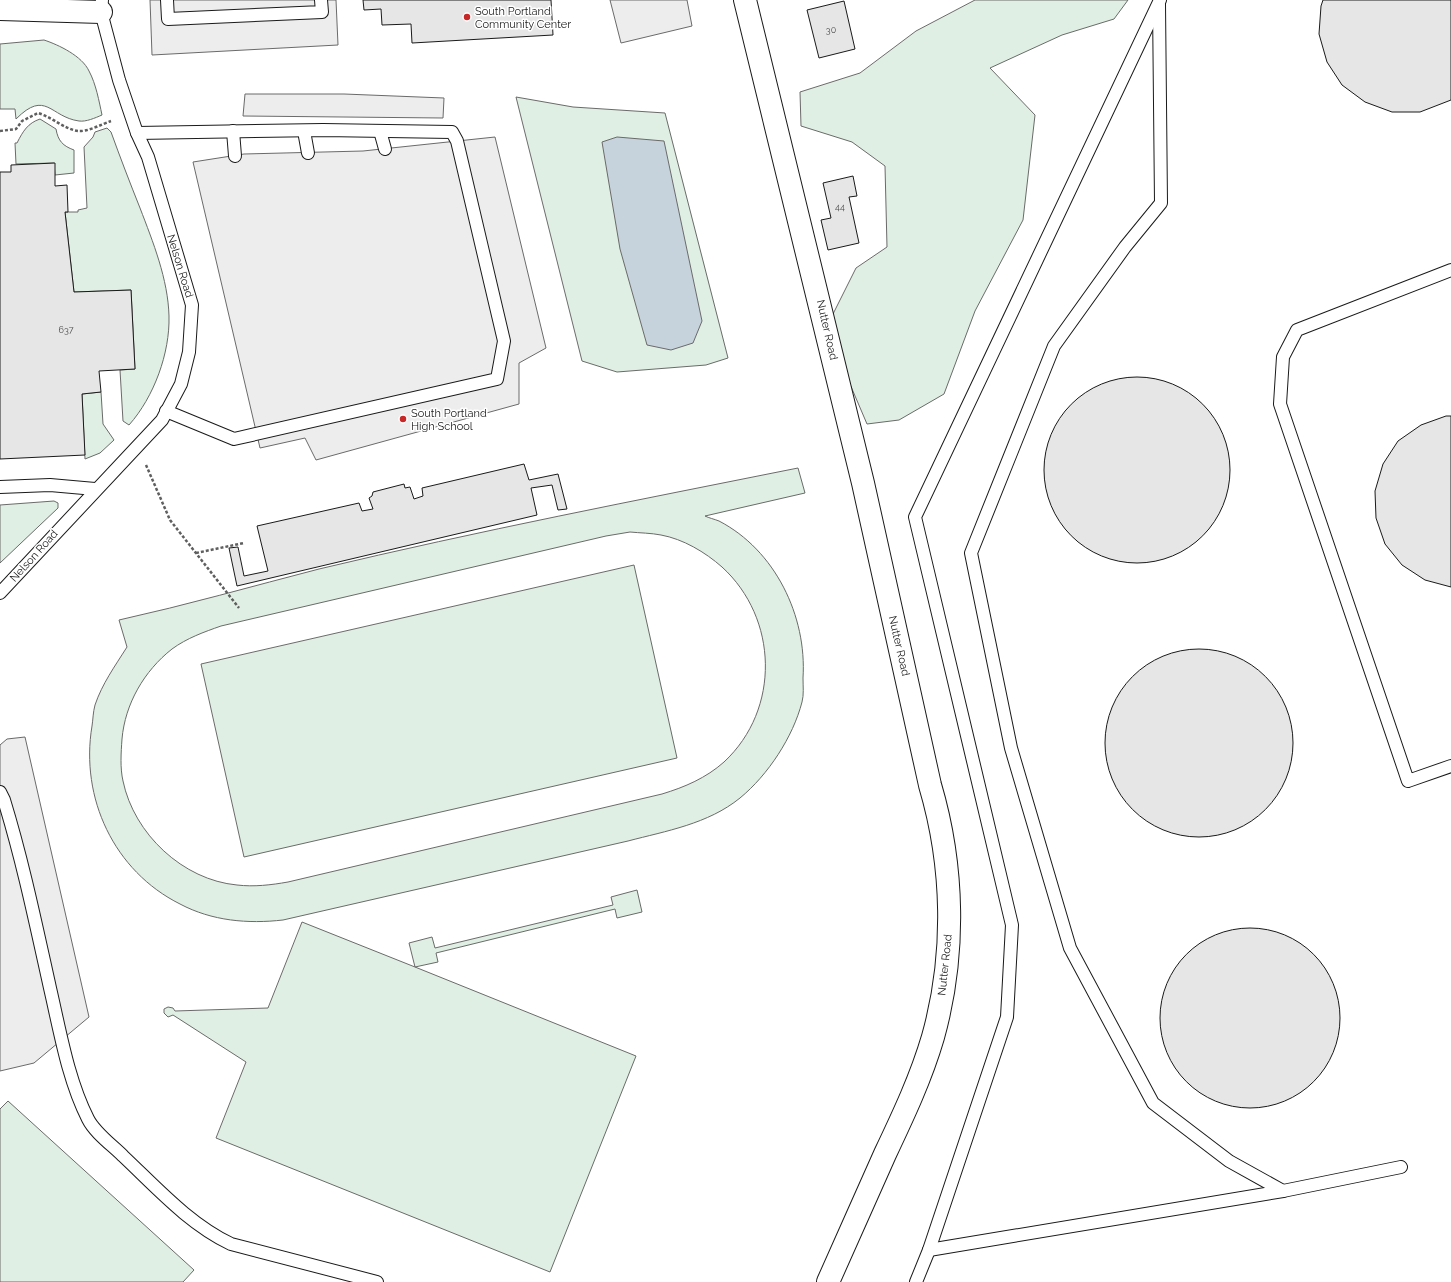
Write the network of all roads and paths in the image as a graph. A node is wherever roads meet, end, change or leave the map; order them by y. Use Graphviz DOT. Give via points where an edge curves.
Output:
graph roads {
  1 [pos="167,0"];
  2 [pos="321,0"];
  3 [pos="745,0"];
  4 [pos="1160,0"];
  5 [pos="102,6"];
  6 [pos="0,9"];
  7 [pos="113,120"];
  8 [pos="0,131"];
  9 [pos="233,131"];
  10 [pos="304,131"];
  11 [pos="380,131"];
  12 [pos="137,133"];
  13 [pos="385,149"];
  14 [pos="308,152"];
  15 [pos="235,156"];
  16 [pos="1451,270"];
  17 [pos="166,411"];
  18 [pos="138,447"];
  19 [pos="0,487"];
  20 [pos="95,489"];
  21 [pos="244,543"];
  22 [pos="196,553"];
  23 [pos="0,593"];
  24 [pos="239,608"];
  25 [pos="1451,766"];
  26 [pos="0,792"];
  27 [pos="1401,1167"];
  28 [pos="1283,1191"];
  29 [pos="929,1250"];
  30 [pos="377,1282"];
  31 [pos="828,1282"];
  32 [pos="916,1282"];
  1 -- 2 [label="lane" via="168,19 322,12"];
  3 -- 31 [label="street, Nutter Road" via="863,484 937,810 946,860 950,912 944,988 933,1036 917,1084"];
  4 -- 28 [label="lane" via="1161,203 1125,247 1054,346 971,553 1011,748 1070,948 1153,1103 1229,1161"];
  4 -- 29 [label="lane" via="915,516 1012,926 1007,1016"];
  5 -- 6 [label="street"];
  5 -- 12 [label="lane, Nelson Road" via="119,80"];
  7 -- 8 [label="path" via="80,131 38,113 22,121 16,129"];
  9 -- 10 [label="lane"];
  9 -- 12 [label="lane"];
  9 -- 15 [label="lane"];
  10 -- 11 [label="lane"];
  10 -- 14 [label="lane"];
  11 -- 13 [label="lane"];
  11 -- 17 [label="lane" via="452,132 457,141 504,341 496,379 234,439"];
  12 -- 17 [label="lane, Nelson Road" via="148,157 192,305 189,352 181,384"];
  16 -- 25 [label="lane" via="1297,330 1283,357 1280,404 1408,781"];
  17 -- 18 [label="lane, Nelson Road" via="162,420"];
  18 -- 20 [label="lane, Nelson Road"];
  18 -- 22 [label="path" via="170,520"];
  19 -- 20 [label="lane" via="50,485"];
  20 -- 23 [label="lane, Nelson Road"];
  21 -- 22 [label="path"];
  22 -- 24 [label="path"];
  26 -- 30 [label="lane" via="21,856 63,1046 88,1120 169,1199 203,1229 215,1236 231,1244"];
  27 -- 28 [label="lane"];
  28 -- 29 [label="lane"];
  29 -- 32 [label="lane"];
}
